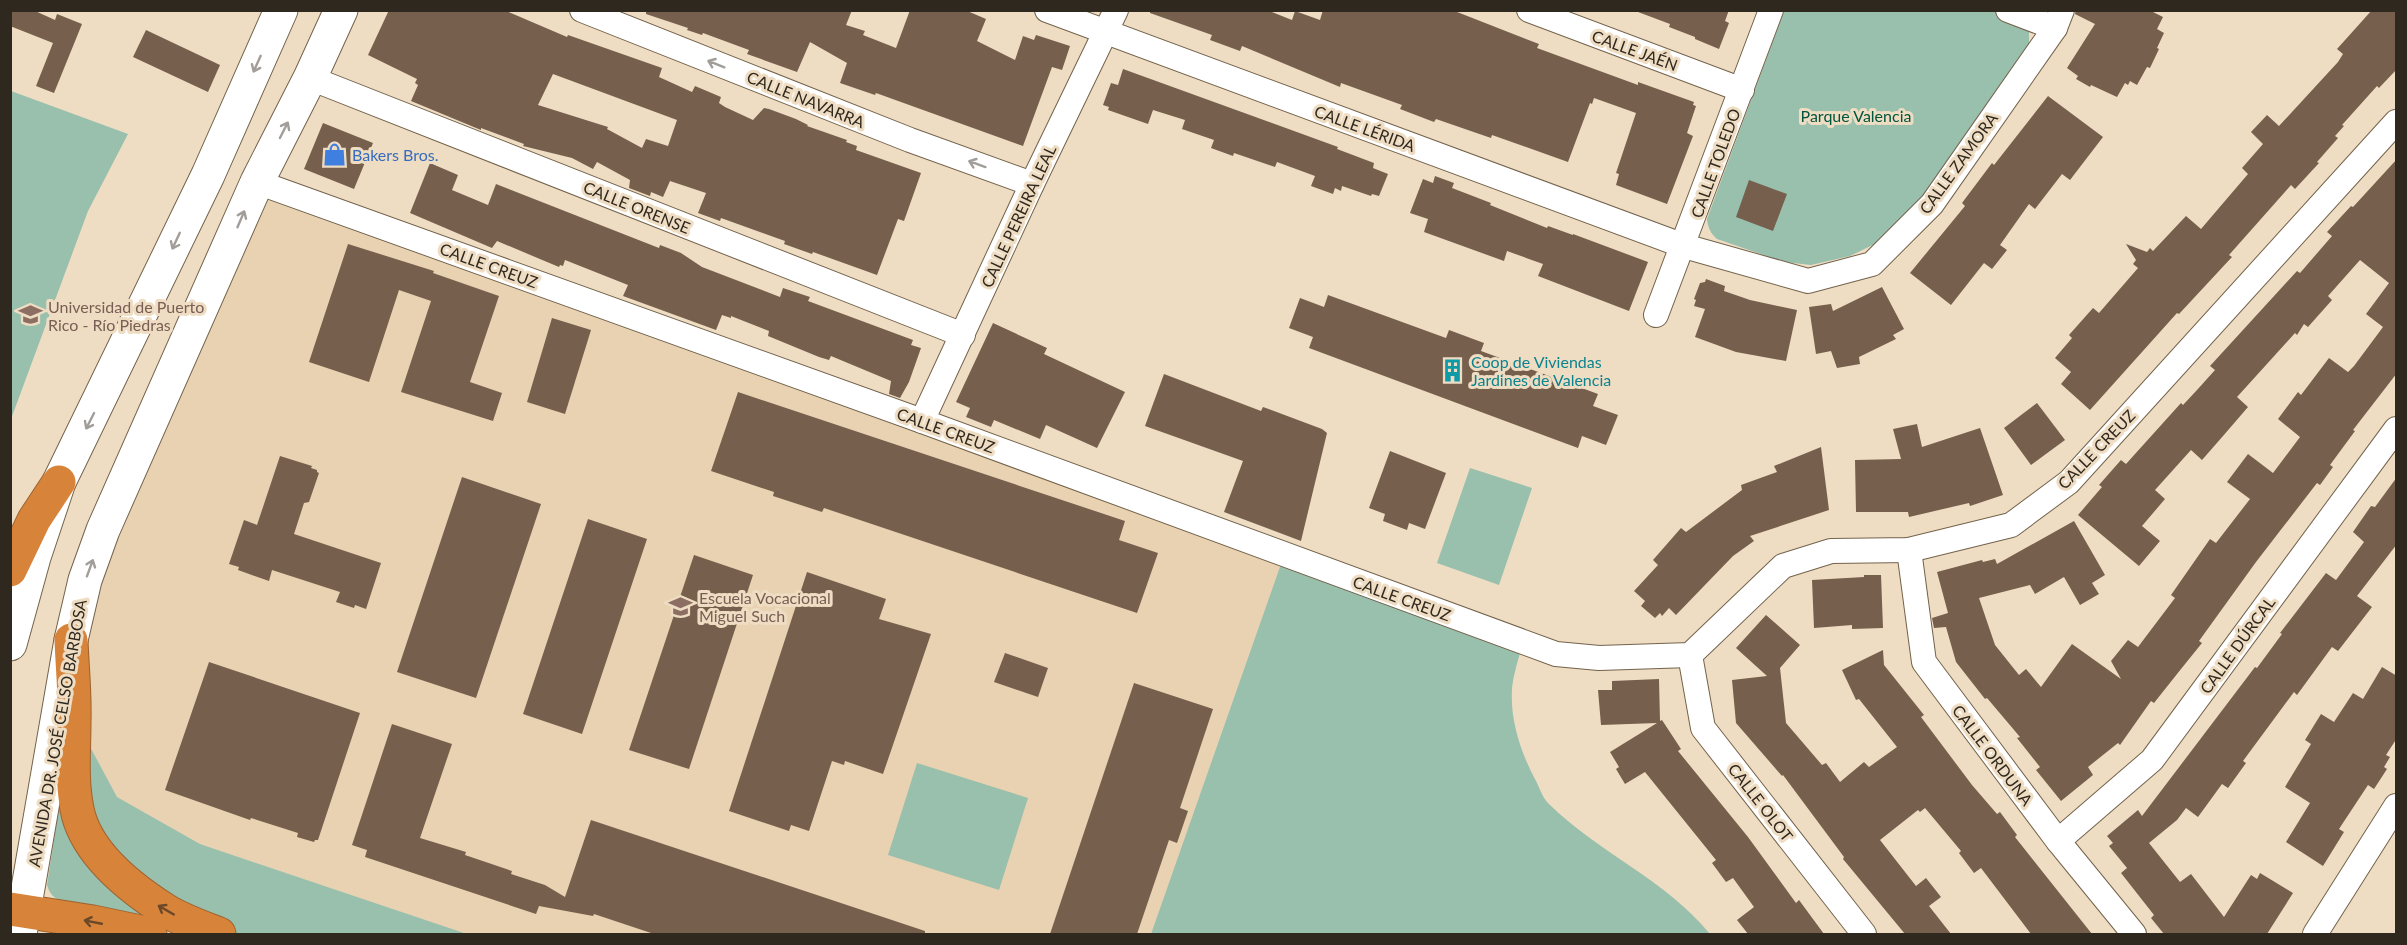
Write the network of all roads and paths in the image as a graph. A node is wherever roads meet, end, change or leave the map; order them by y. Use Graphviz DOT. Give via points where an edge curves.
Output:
graph roads {
  1 [pos="281,10"];
  2 [pos="341,10"];
  3 [pos="582,10"];
  4 [pos="1047,10"];
  5 [pos="1529,10"];
  6 [pos="1771,10"];
  7 [pos="2008,10"];
  8 [pos="2058,19"];
  9 [pos="1111,21"];
  10 [pos="310,78"];
  11 [pos="1742,90"];
  12 [pos="2397,122"];
  13 [pos="257,182"];
  14 [pos="1032,184"];
  15 [pos="1684,246"];
  16 [pos="1656,315"];
  17 [pos="963,335"];
  18 [pos="922,421"];
  19 [pos="2397,429"];
  20 [pos="59,482"];
  21 [pos="1909,550"];
  22 [pos="10,570"];
  23 [pos="71,640"];
  24 [pos="10,644"];
  25 [pos="1690,655"];
  26 [pos="2397,806"];
  27 [pos="2058,841"];
  28 [pos="18,918"];
  29 [pos="150,934"];
  30 [pos="219,934"];
  31 [pos="1864,934"];
  32 [pos="2134,934"];
  33 [pos="2315,934"];
  1 -- 20 [label="main road, one-way" via="208,175"];
  2 -- 10 [label="main road, AVENIDA DR. JOSÉ CELSO BARBOSA"];
  14 -- 3 [label="street, CALLE NAVARRA, one-way"];
  4 -- 9 [label="street, CALLE LÉRIDA"];
  5 -- 11 [label="street, CALLE JAÉN"];
  6 -- 11 [label="street, CALLE TOLEDO"];
  7 -- 8 [label="street"];
  8 -- 15 [label="street, CALLE ZAMORA" via="1932,204 1872,264 1808,281"];
  9 -- 14 [label="street, CALLE PEREIRA LEAL"];
  9 -- 15 [label="street, CALLE LÉRIDA"];
  13 -- 10 [label="main road, AVENIDA DR. JOSÉ CELSO BARBOSA, one-way"];
  10 -- 17 [label="street, CALLE ORENSE"];
  11 -- 15 [label="street, CALLE TOLEDO"];
  12 -- 21 [label="street, CALLE CREUZ" via="2069,482 2011,525"];
  13 -- 18 [label="street, CALLE CREUZ"];
  23 -- 13 [label="main road, AVENIDA DR. JOSÉ CELSO BARBOSA, one-way" via="85,580 103,530"];
  14 -- 17 [label="street, CALLE PEREIRA LEAL"];
  15 -- 16 [label="street, CALLE TOLEDO"];
  17 -- 18 [label="street, CALLE PEREIRA LEAL"];
  18 -- 25 [label="street, CALLE CREUZ" via="1556,654 1599,658"];
  19 -- 27 [label="street, CALLE DÚRCAL" via="2152,760"];
  20 -- 22 [label="highway" via="34,520"];
  20 -- 24 [label="main road"];
  21 -- 25 [label="street, CALLE CREUZ" via="1831,551 1783,566"];
  21 -- 27 [label="street, CALLE ORDUNA" via="1924,662"];
  23 -- 28 [label="main road, AVENIDA DR. JOSÉ CELSO BARBOSA"];
  30 -- 23 [label="highway, one-way" via="166,911 137,890 111,867 84,829 73,785"];
  25 -- 31 [label="street, CALLE OLOT" via="1703,728"];
  26 -- 33 [label="street"];
  27 -- 32 [label="street, CALLE ORDUNA"];
  29 -- 28 [label="highway, one-way" via="93,922"];
}
